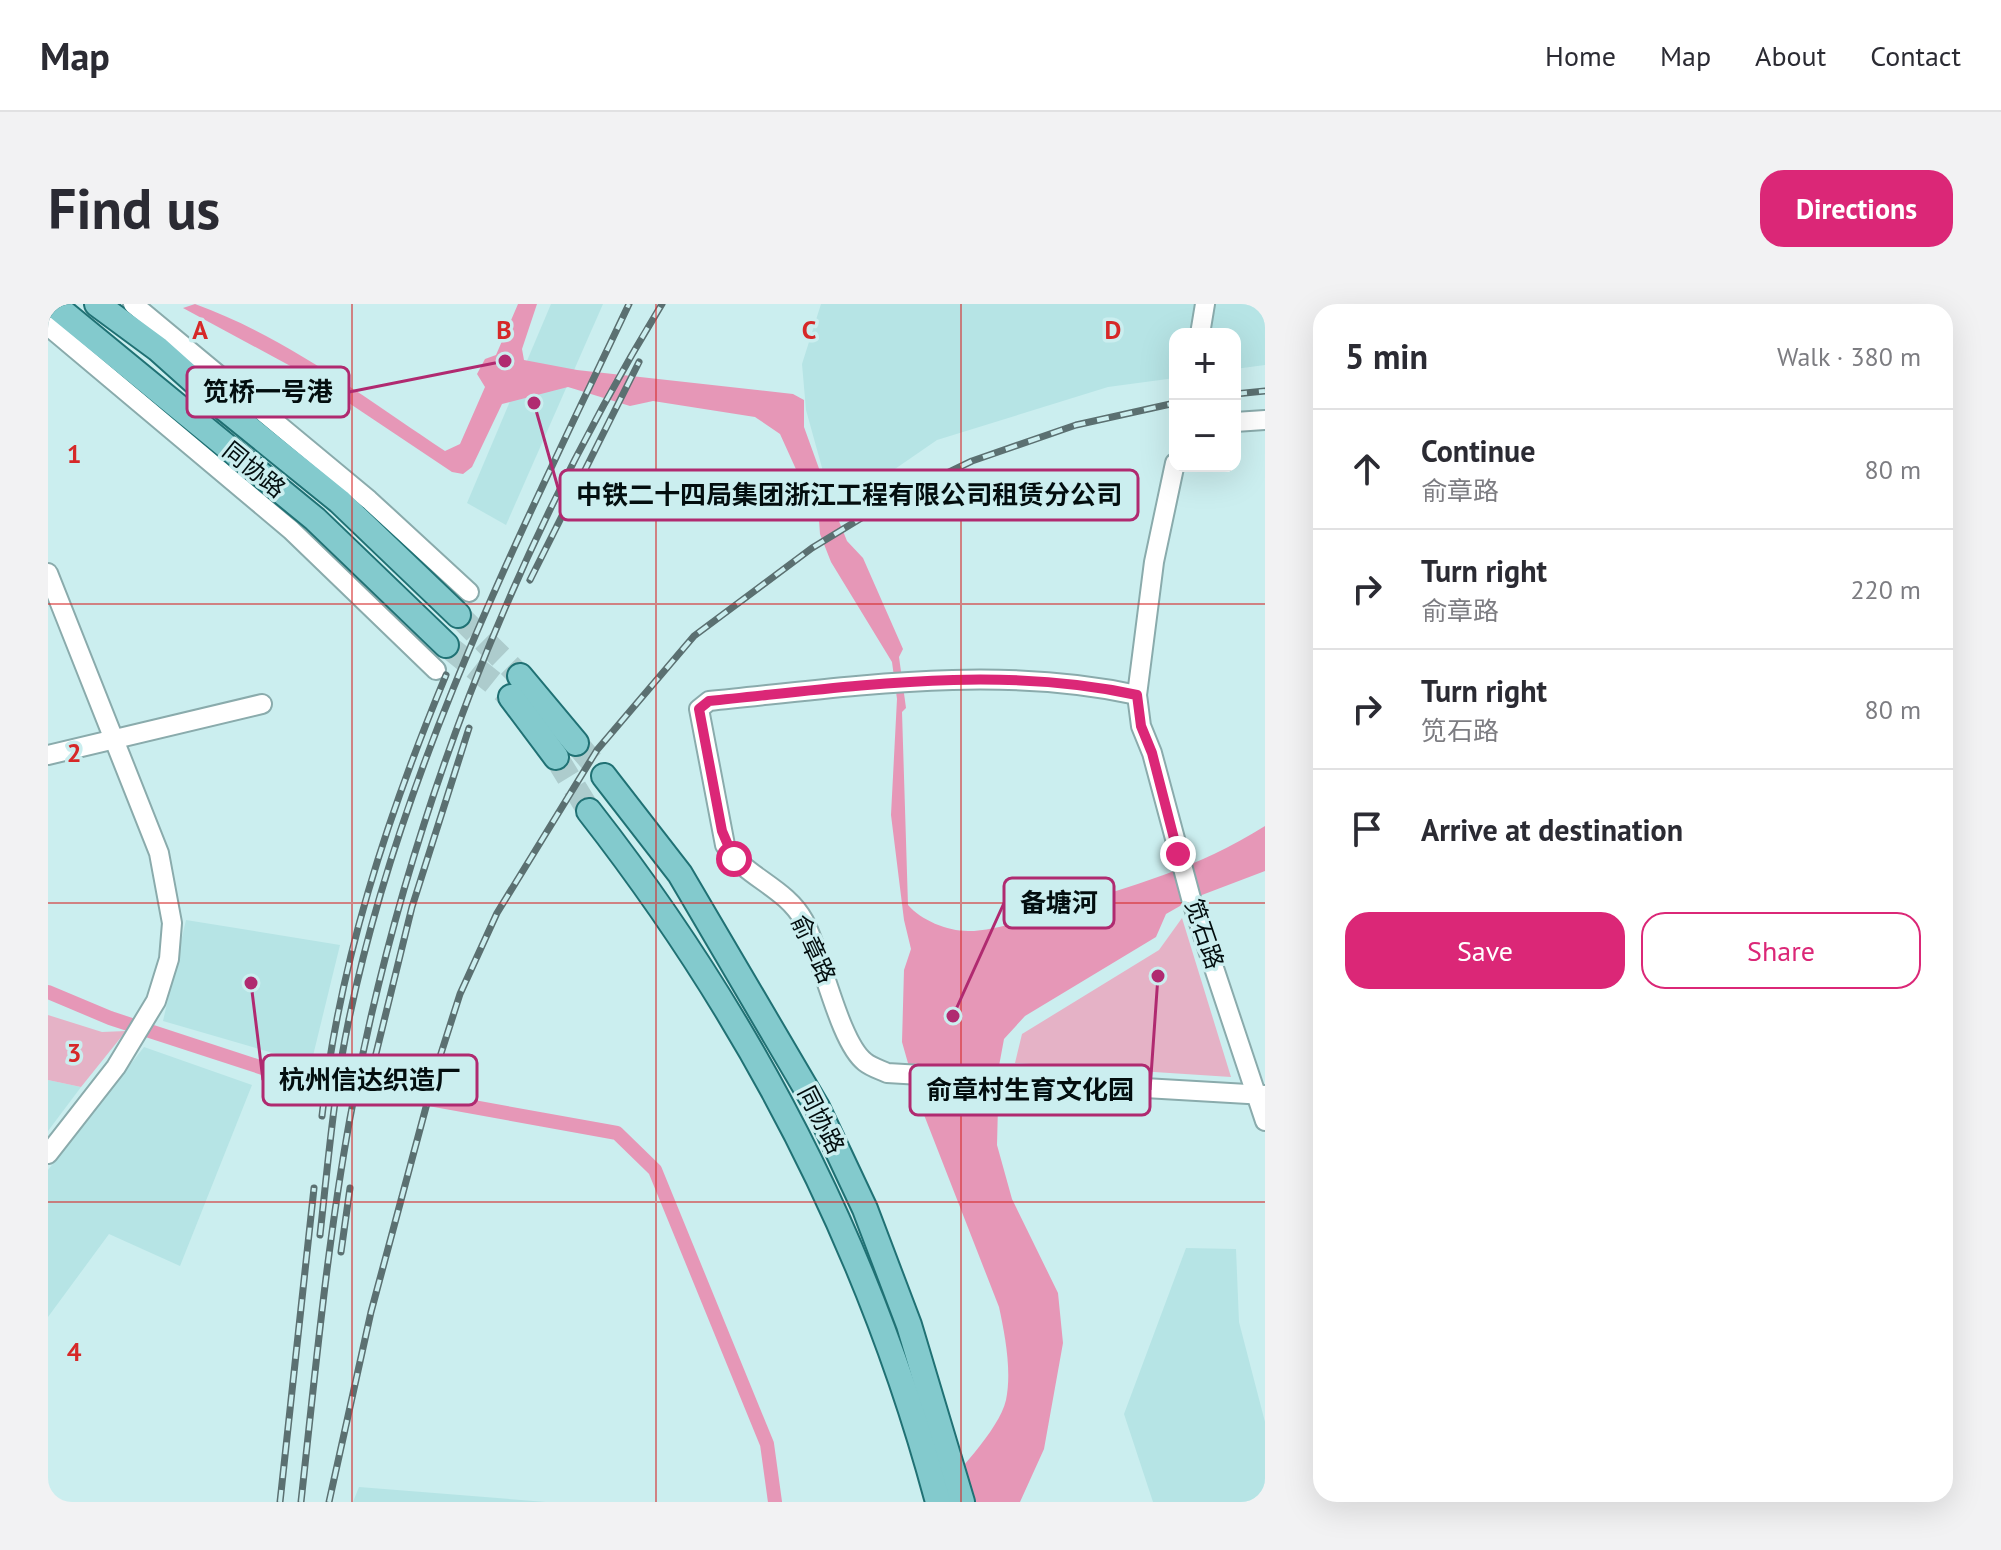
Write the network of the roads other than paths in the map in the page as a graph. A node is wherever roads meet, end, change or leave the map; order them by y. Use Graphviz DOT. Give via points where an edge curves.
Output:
graph roads {
  1 [pos="53,304"];
  2 [pos="97,304"];
  3 [pos="131,304"];
  4 [pos="1205,304"];
  5 [pos="48,326"];
  6 [pos="1201,328"];
  7 [pos="158,349"];
  8 [pos="1265,420"];
  9 [pos="1241,422"];
  10 [pos="1173,472"];
  11 [pos="48,573"];
  12 [pos="469,592"];
  13 [pos="458,615"];
  14 [pos="446,645"];
  15 [pos="436,670"];
  16 [pos="1137,695"];
  17 [pos="262,704"];
  18 [pos="116,739"];
  19 [pos="576,743"];
  20 [pos="48,755"];
  21 [pos="556,757"];
  22 [pos="604,776"];
  23 [pos="589,811"];
  24 [pos="1262,1095"];
  25 [pos="1265,1121"];
  26 [pos="48,1154"];
  27 [pos="938,1502"];
  28 [pos="962,1502"];
  1 -- 14 [label="main road, 同协路" via="315,519"];
  2 -- 7 [label="main road, 同协路"];
  3 -- 7 [label="street"];
  3 -- 12 [label="street" via="369,500"];
  4 -- 6 [label="street"];
  5 -- 15 [label="street" via="291,530"];
  7 -- 13 [label="main road, 同协路" via="339,501"];
  8 -- 9 [label="street"];
  10 -- 16 [label="street, 笕石路" via="1154,562"];
  11 -- 18 [label="street"];
  16 -- 24 [label="street, 笕石路" via="1141,726 1192,902"];
  16 -- 24 [label="street, 俞章路" via="1005,680 906,680 709,701 699,709 725,845 734,859 772,884 803,919 854,1049 865,1062 887,1073"];
  17 -- 18 [label="street"];
  18 -- 20 [label="street"];
  18 -- 26 [label="street" via="159,853 172,923 169,959 153,1006 122,1058"];
  19 -- 21 [label="main road" via="516,686"];
  22 -- 28 [label="main road, 同协路" via="680,874 817,1107 893,1281"];
  23 -- 27 [label="main road, 同协路" via="662,906 815,1165 857,1263"];
  24 -- 25 [label="street, 笕石路"];
}
